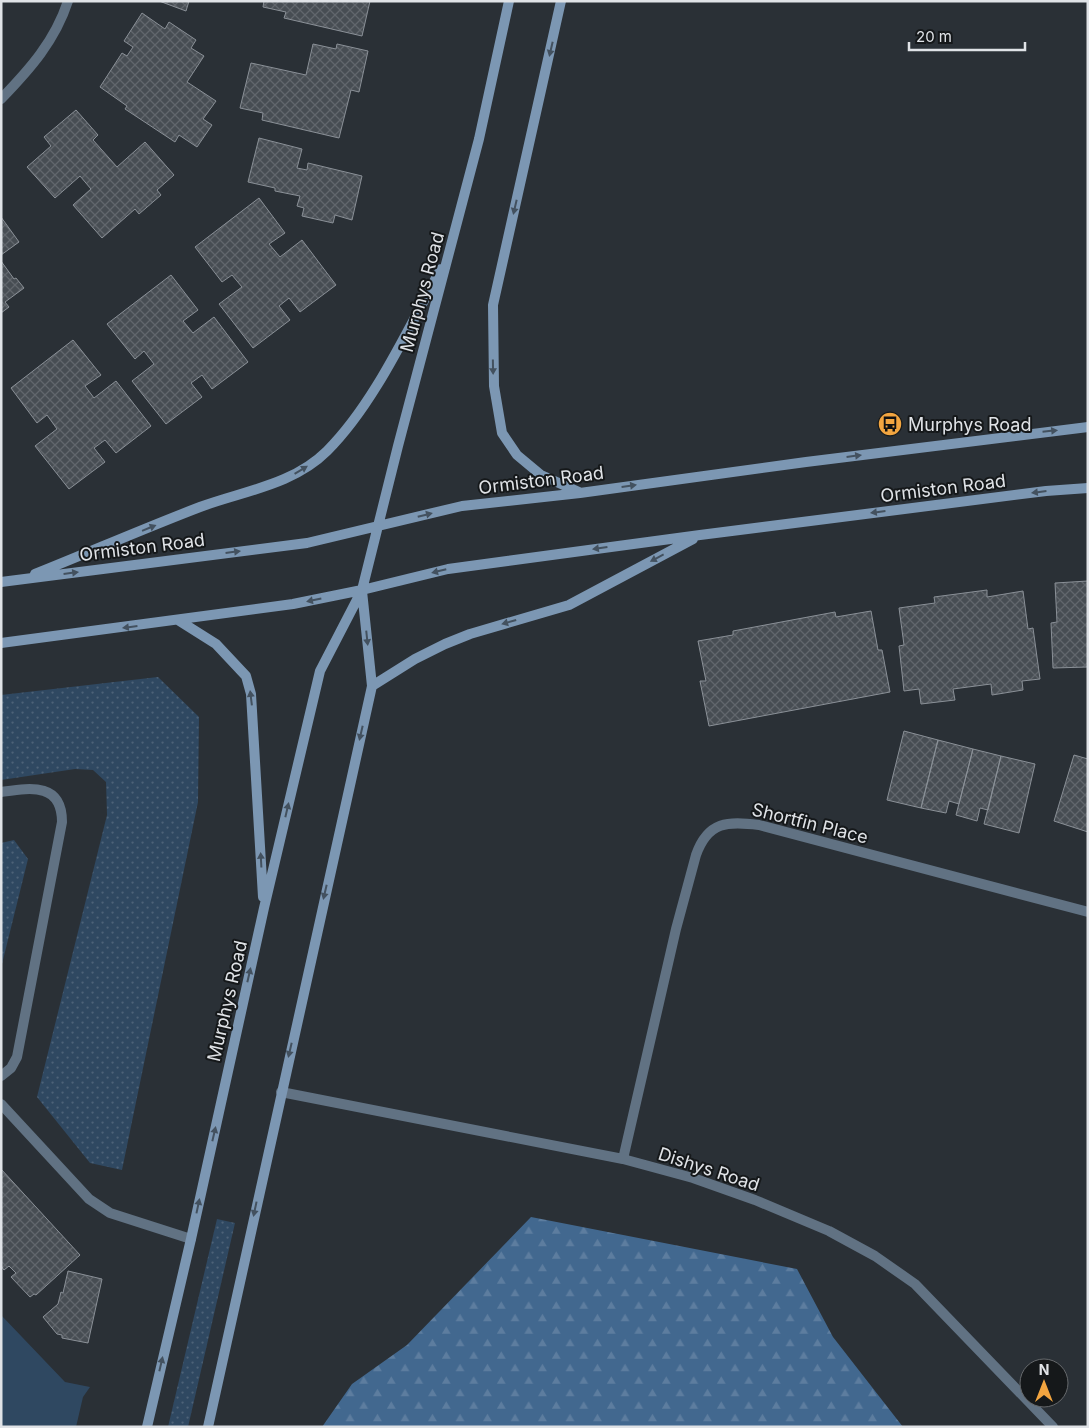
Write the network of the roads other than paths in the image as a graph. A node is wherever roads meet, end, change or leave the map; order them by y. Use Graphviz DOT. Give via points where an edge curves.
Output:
graph roads {
  1 [pos="68,1"];
  2 [pos="509,1"];
  3 [pos="561,1"];
  4 [pos="1,99"];
  5 [pos="449,254"];
  6 [pos="1088,427"];
  7 [pos="1088,488"];
  8 [pos="580,493"];
  9 [pos="378,527"];
  10 [pos="700,535"];
  11 [pos="23,579"];
  12 [pos="1,582"];
  13 [pos="362,590"];
  14 [pos="178,620"];
  15 [pos="1,643"];
  16 [pos="372,686"];
  17 [pos="1,792"];
  18 [pos="264,908"];
  19 [pos="1088,912"];
  20 [pos="1,1076"];
  21 [pos="281,1092"];
  22 [pos="1,1104"];
  23 [pos="623,1159"];
  24 [pos="191,1239"];
  25 [pos="147,1427"];
  26 [pos="208,1427"];
  27 [pos="1052,1427"];
  1 -- 4 [label="street" via="48,46"];
  2 -- 5 [label="main road, Murphys Road" via="479,139"];
  3 -- 8 [label="main road, one-way" via="493,305 494,386 502,433 517,455 541,475"];
  5 -- 9 [label="main road, Murphys Road"];
  11 -- 5 [label="main road, one-way" via="305,468 326,451 350,424 373,390"];
  8 -- 6 [label="main road, Ormiston Road, one-way"];
  7 -- 10 [label="main road, Ormiston Road, one-way"];
  9 -- 8 [label="main road, Ormiston Road, one-way" via="462,506"];
  11 -- 9 [label="main road, Ormiston Road, one-way" via="298,544"];
  9 -- 13 [label="main road, Murphys Road"];
  10 -- 13 [label="main road, Ormiston Road, one-way" via="448,569"];
  10 -- 16 [label="main road, one-way" via="569,605 444,644"];
  11 -- 12 [label="main road, Ormiston Road"];
  13 -- 14 [label="main road, Ormiston Road, one-way" via="293,604"];
  13 -- 16 [label="main road, Murphys Road, one-way"];
  18 -- 13 [label="main road, Murphys Road, one-way" via="320,672"];
  14 -- 15 [label="main road, Ormiston Road, one-way"];
  18 -- 14 [label="main road, one-way" via="251,694 246,676 216,644"];
  16 -- 21 [label="main road, Murphys Road, one-way"];
  17 -- 20 [label="street" via="42,789 54,795 60,805 62,822 17,1057"];
  24 -- 18 [label="main road, Murphys Road, one-way"];
  19 -- 23 [label="street, Shortfin Place" via="759,825 737,822 720,825 708,832 696,855"];
  21 -- 23 [label="street, Dishys Road"];
  21 -- 26 [label="main road, Murphys Road, one-way"];
  22 -- 24 [label="street" via="89,1199 110,1213"];
  23 -- 27 [label="street, Dishys Road" via="693,1178 755,1200 829,1231 875,1256 915,1284"];
  25 -- 24 [label="main road, Murphys Road, one-way"];
}
